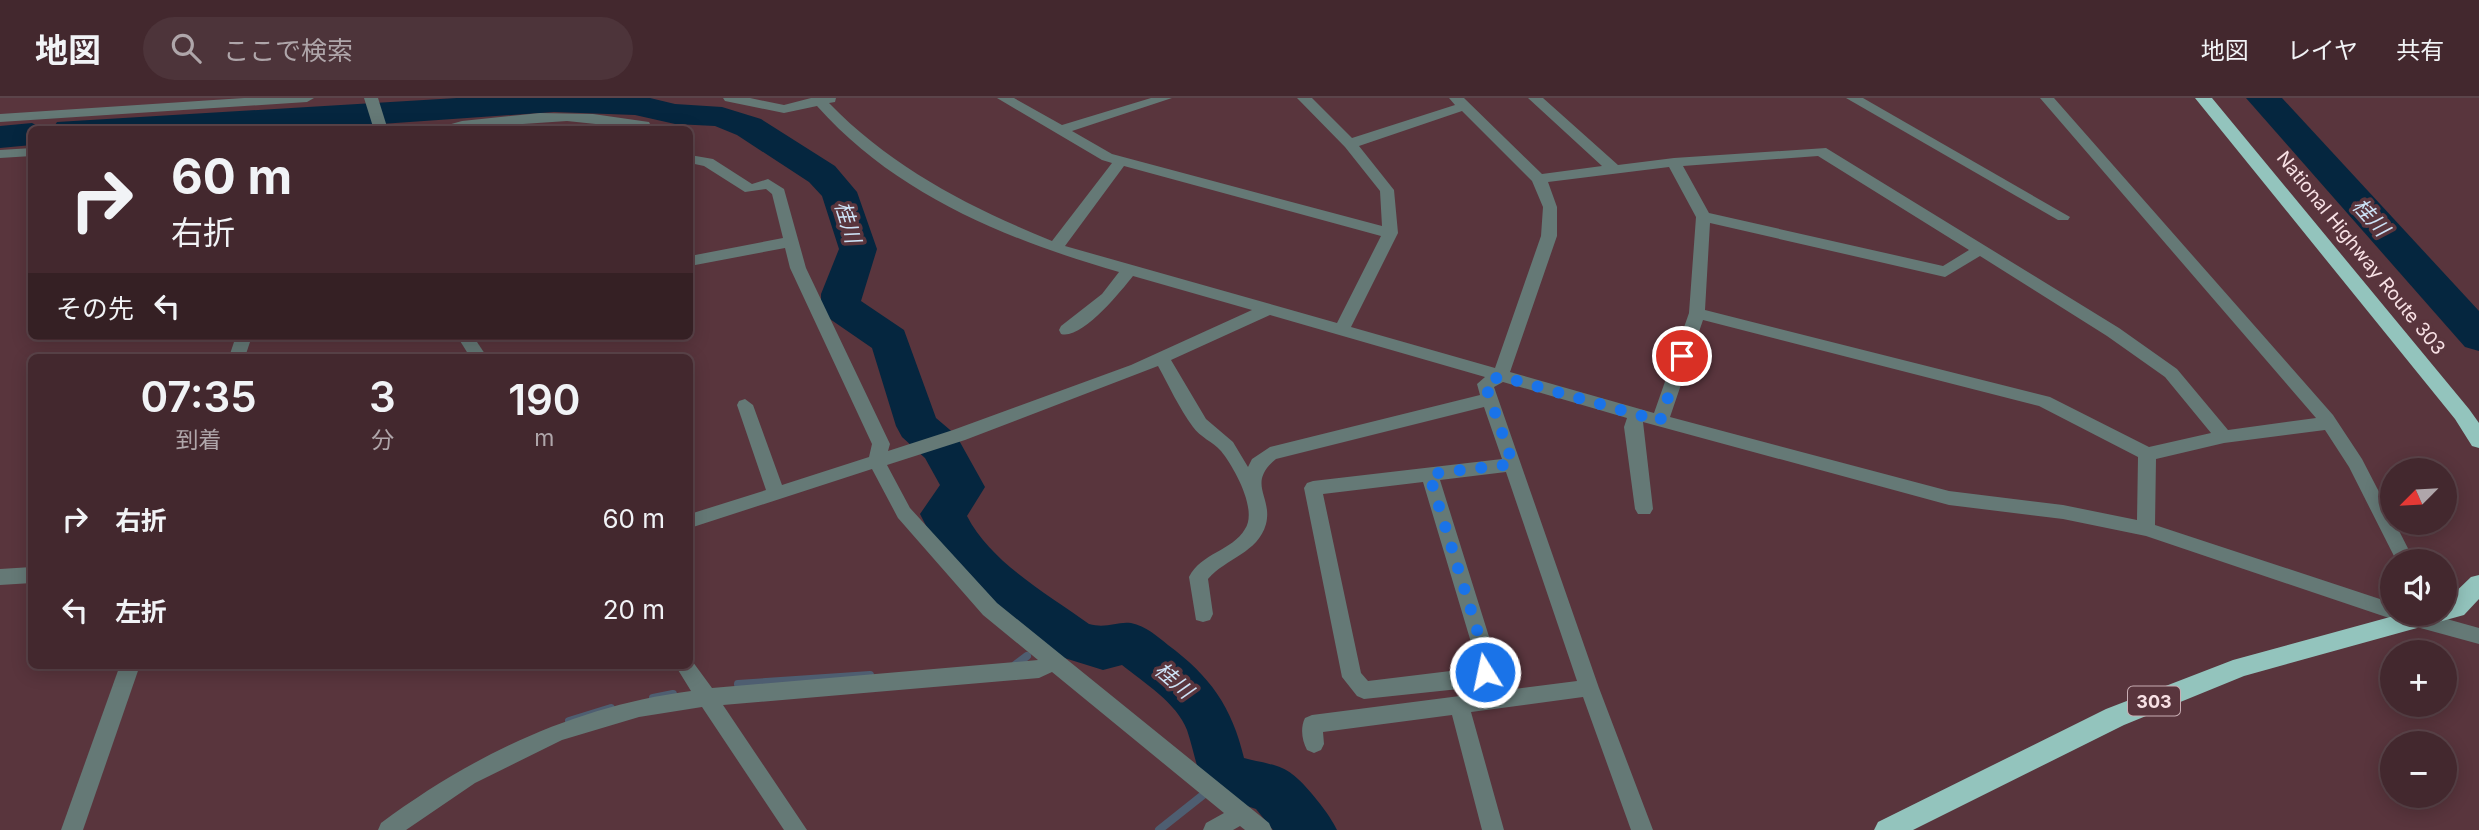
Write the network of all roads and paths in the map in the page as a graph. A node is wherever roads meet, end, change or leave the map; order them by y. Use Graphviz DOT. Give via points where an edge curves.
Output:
graph roads {
  1 [pos="307,98"];
  2 [pos="371,98"];
  3 [pos="730,98"];
  4 [pos="1004,98"];
  5 [pos="1165,98"];
  6 [pos="1304,98"];
  7 [pos="1535,98"];
  8 [pos="1853,98"];
  9 [pos="2048,98"];
  10 [pos="2203,98"];
  11 [pos="824,99"];
  12 [pos="1460,102"];
  13 [pos="93,105"];
  14 [pos="0,118"];
  15 [pos="380,126"];
  16 [pos="454,126"];
  17 [pos="644,126"];
  18 [pos="1061,130"];
  19 [pos="1350,144"];
  20 [pos="28,152"];
  21 [pos="0,154"];
  22 [pos="693,160"];
  23 [pos="1121,160"];
  24 [pos="1674,162"];
  25 [pos="1615,170"];
  26 [pos="1539,179"];
  27 [pos="1703,217"];
  28 [pos="2063,217"];
  29 [pos="1390,233"];
  30 [pos="791,242"];
  31 [pos="1055,248"];
  32 [pos="1979,250"];
  33 [pos="693,260"];
  34 [pos="1128,271"];
  35 [pos="1271,308"];
  36 [pos="1697,313"];
  37 [pos="1343,328"];
  38 [pos="1067,330"];
  39 [pos="1161,358"];
  40 [pos="1500,376"];
  41 [pos="1490,398"];
  42 [pos="745,405"];
  43 [pos="1636,414"];
  44 [pos="2471,414"];
  45 [pos="1660,421"];
  46 [pos="2328,423"];
  47 [pos="2224,437"];
  48 [pos="2479,440"];
  49 [pos="2147,454"];
  50 [pos="882,461"];
  51 [pos="1513,464"];
  52 [pos="1429,474"];
  53 [pos="1252,488"];
  54 [pos="776,494"];
  55 [pos="1644,509"];
  56 [pos="693,521"];
  57 [pos="2146,529"];
  58 [pos="2399,549"];
  59 [pos="28,575"];
  60 [pos="0,577"];
  61 [pos="2479,584"];
  62 [pos="2380,607"];
  63 [pos="2457,607"];
  64 [pos="1203,614"];
  65 [pos="2385,626"];
  66 [pos="2450,626"];
  67 [pos="2479,636"];
  68 [pos="1052,661"];
  69 [pos="129,669"];
  70 [pos="688,669"];
  71 [pos="1589,688"];
  72 [pos="708,698"];
  73 [pos="1459,705"];
  74 [pos="1314,744"];
  75 [pos="1241,814"];
  76 [pos="72,830"];
  77 [pos="389,830"];
  78 [pos="796,830"];
  79 [pos="1214,830"];
  80 [pos="1261,830"];
  81 [pos="1493,830"];
  82 [pos="1642,830"];
  83 [pos="1888,830"];
  1 -- 13 [label="street"];
  2 -- 15 [label="street"];
  3 -- 11 [label="street" via="772,108"];
  4 -- 18 [label="street"];
  5 -- 18 [label="street"];
  6 -- 19 [label="street"];
  7 -- 25 [label="street"];
  8 -- 28 [label="street"];
  9 -- 46 [label="street"];
  10 -- 44 [label="highway, National Highway Route 303"];
  11 -- 31 [label="street" via="865,146 912,181 980,218"];
  12 -- 19 [label="street"];
  12 -- 26 [label="street"];
  13 -- 14 [label="street"];
  16 -- 17 [label="street" via="570,118"];
  18 -- 23 [label="street" via="1107,157"];
  19 -- 29 [label="street" via="1387,190"];
  20 -- 21 [label="street"];
  22 -- 30 [label="street" via="708,162 750,189 768,184 779,192"];
  23 -- 29 [label="street"];
  23 -- 31 [label="street"];
  24 -- 25 [label="street"];
  24 -- 27 [label="street"];
  24 -- 32 [label="street" via="1821,151"];
  25 -- 26 [label="street"];
  26 -- 40 [label="street" via="1550,207 1549,236"];
  27 -- 32 [label="street" via="1945,272"];
  27 -- 36 [label="street"];
  29 -- 37 [label="street"];
  30 -- 33 [label="street"];
  30 -- 50 [label="street" via="797,268 881,444"];
  31 -- 34 [label="street"];
  32 -- 47 [label="street" via="2171,373"];
  34 -- 35 [label="street"];
  34 -- 38 [label="street" via="1108,298"];
  35 -- 37 [label="street"];
  35 -- 39 [label="street"];
  36 -- 45 [label="street"];
  36 -- 49 [label="street" via="2044,401"];
  37 -- 40 [label="street"];
  39 -- 50 [label="street"];
  39 -- 53 [label="street" via="1200,424 1227,447"];
  40 -- 41 [label="street" via="1485,384"];
  40 -- 43 [label="street"];
  41 -- 51 [label="street"];
  41 -- 53 [label="street" via="1270,454 1252,471"];
  42 -- 54 [label="street"];
  43 -- 45 [label="street"];
  43 -- 55 [label="street" via="1633,427"];
  44 -- 48 [label="highway, National Highway Route 303"];
  45 -- 57 [label="street" via="1949,498 2063,512"];
  46 -- 47 [label="street"];
  46 -- 58 [label="street" via="2356,464"];
  47 -- 49 [label="street"];
  49 -- 57 [label="street"];
  50 -- 54 [label="street"];
  50 -- 68 [label="street" via="891,493 921,534 990,609"];
  51 -- 52 [label="street"];
  51 -- 71 [label="street"];
  52 -- 52 [label="street" via="1313,488 1352,677 1364,690 1478,678 1485,672 1486,659"];
  53 -- 64 [label="street" via="1257,522 1253,533 1203,568 1198,577"];
  54 -- 56 [label="street"];
  57 -- 62 [label="street"];
  59 -- 60 [label="street"];
  61 -- 63 [label="highway"];
  65 -- 83 [label="highway, 303" via="2241,667 2128,712"];
  66 -- 67 [label="street"];
  68 -- 72 [label="street" via="1039,670"];
  68 -- 75 [label="street"];
  69 -- 76 [label="street"];
  70 -- 72 [label="street"];
  71 -- 73 [label="street"];
  71 -- 82 [label="street"];
  72 -- 77 [label="street" via="658,705 577,726 449,788"];
  72 -- 78 [label="street"];
  73 -- 74 [label="street" via="1312,724"];
  73 -- 81 [label="street"];
  75 -- 79 [label="street"];
  75 -- 80 [label="street"];
}
